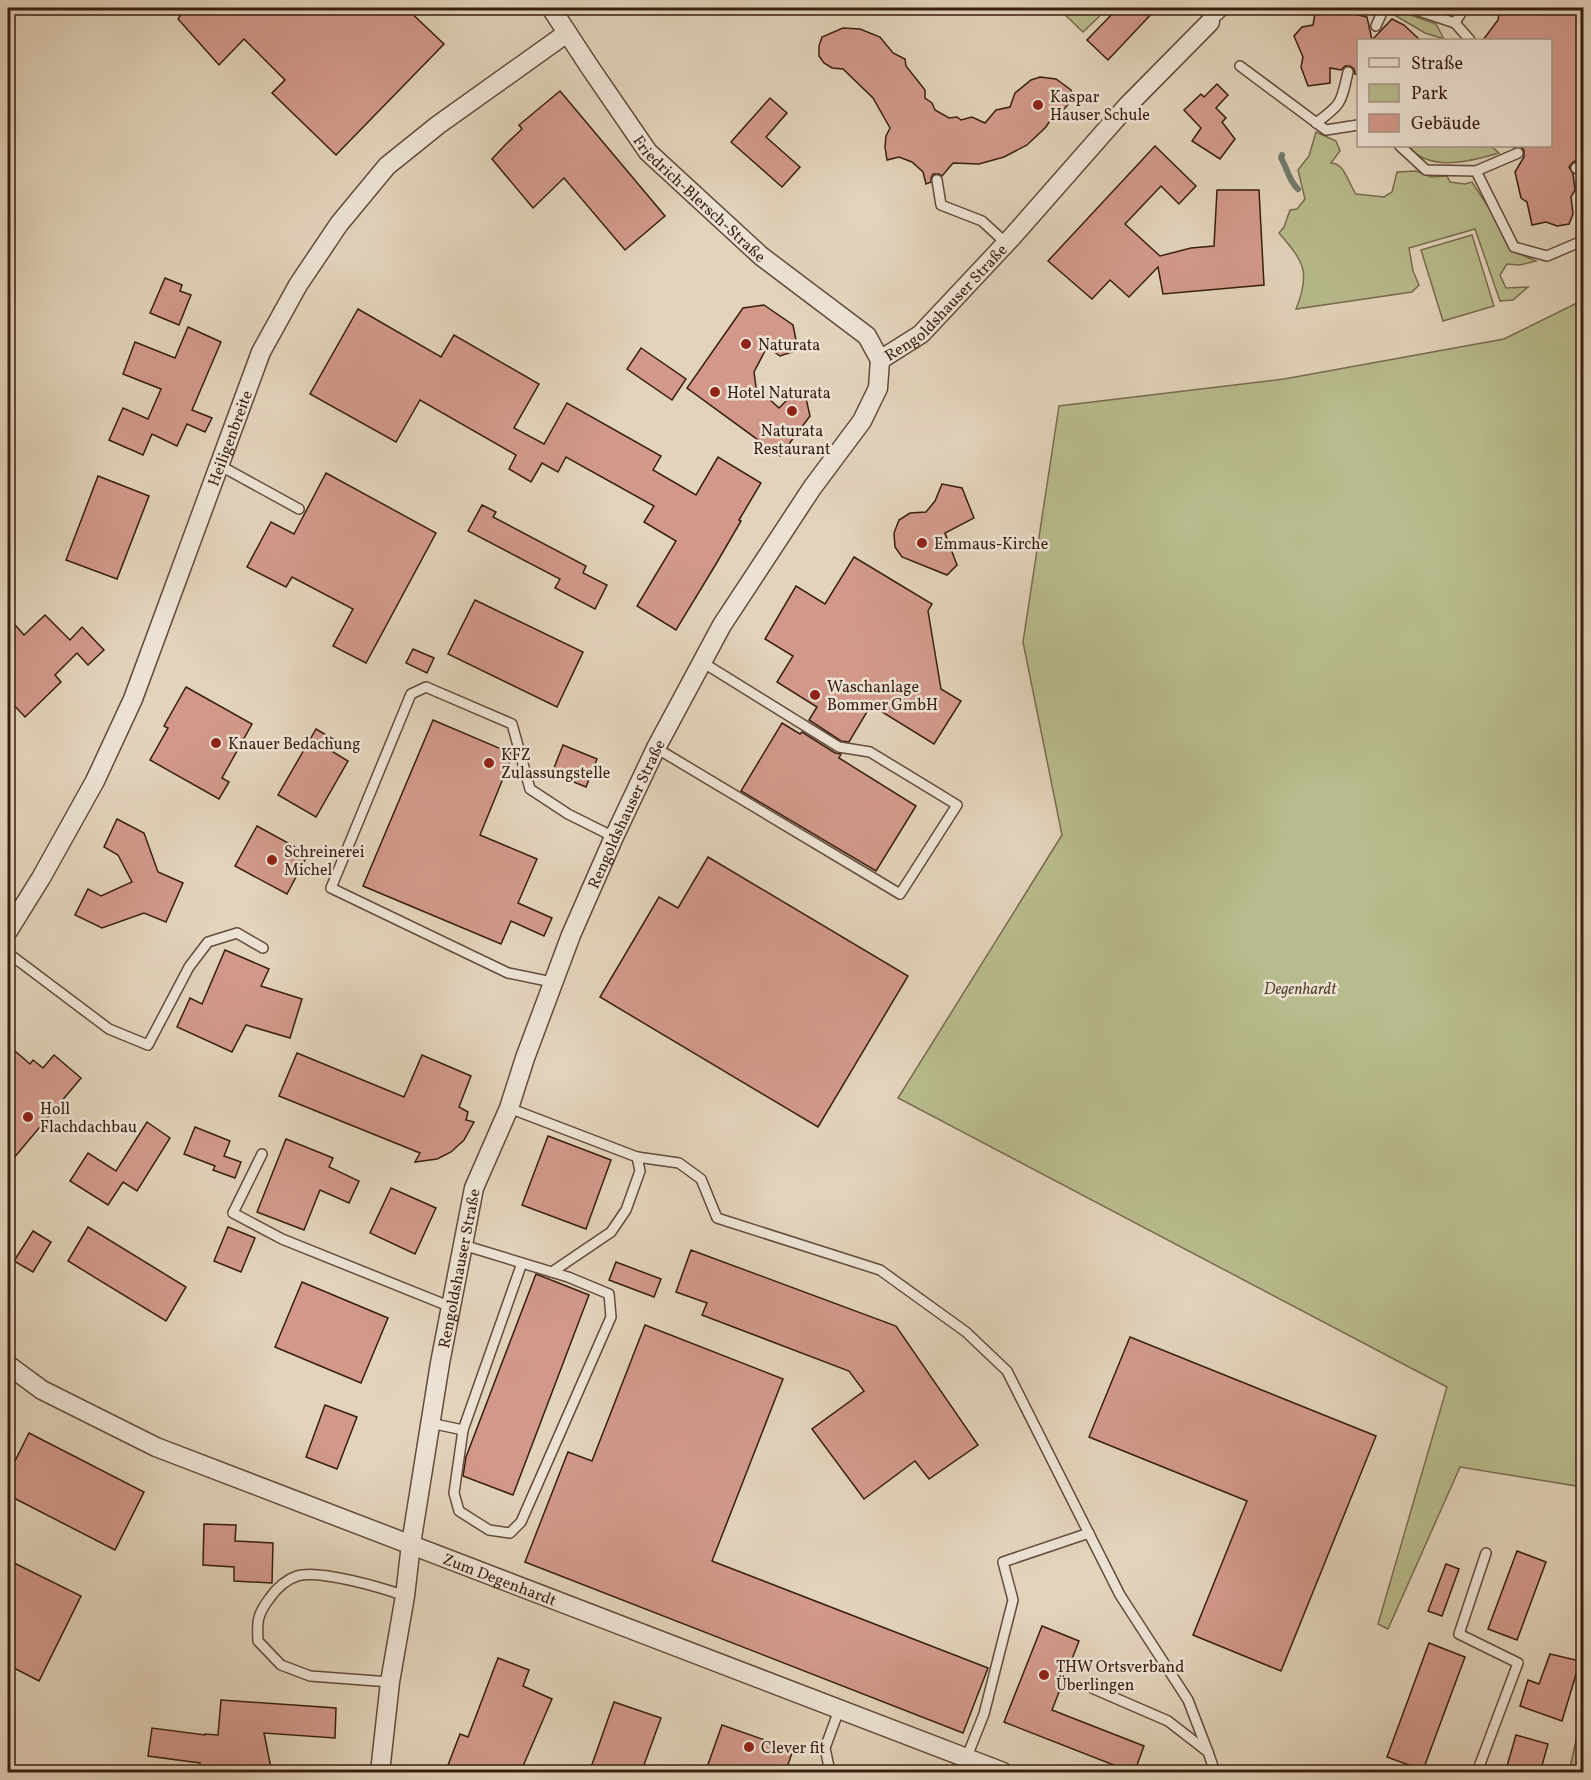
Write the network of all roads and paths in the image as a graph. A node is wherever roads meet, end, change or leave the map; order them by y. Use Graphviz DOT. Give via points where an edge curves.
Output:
graph roads {
  1 [pos="551,8"];
  2 [pos="1226,8"];
  3 [pos="1384,8"];
  4 [pos="1410,8"];
  5 [pos="1464,8"];
  6 [pos="1210,22"];
  7 [pos="1455,23"];
  8 [pos="1376,26"];
  9 [pos="567,33"];
  10 [pos="1469,39"];
  11 [pos="1240,66"];
  12 [pos="1348,72"];
  13 [pos="1316,123"];
  14 [pos="1357,125"];
  15 [pos="1401,147"];
  16 [pos="1518,153"];
  17 [pos="1476,171"];
  18 [pos="937,180"];
  19 [pos="1584,237"];
  20 [pos="1006,243"];
  21 [pos="880,360"];
  22 [pos="219,465"];
  23 [pos="299,509"];
  24 [pos="702,662"];
  25 [pos="656,748"];
  26 [pos="614,837"];
  27 [pos="8,931"];
  28 [pos="263,948"];
  29 [pos="8,953"];
  30 [pos="552,982"];
  31 [pos="509,1108"];
  32 [pos="262,1154"];
  33 [pos="637,1157"];
  34 [pos="463,1245"];
  35 [pos="522,1263"];
  36 [pos="552,1272"];
  37 [pos="451,1307"];
  38 [pos="8,1365"];
  39 [pos="430,1423"];
  40 [pos="463,1430"];
  41 [pos="1089,1533"];
  42 [pos="411,1544"];
  43 [pos="1486,1553"];
  44 [pos="405,1596"];
  45 [pos="390,1682"];
  46 [pos="1092,1688"];
  47 [pos="839,1710"];
  48 [pos="1208,1752"];
  49 [pos="966,1759"];
  50 [pos="380,1773"];
  51 [pos="830,1773"];
  52 [pos="1003,1773"];
  53 [pos="1215,1773"];
  54 [pos="1478,1773"];
  1 -- 9 [label="street, Friedrich-Blersch-Straße"];
  2 -- 6 [label="lane"];
  3 -- 8 [label="lane"];
  4 -- 7 [label="lane"];
  5 -- 7 [label="lane"];
  6 -- 20 [label="street, Rengoldshauser Straße" via="1128,105"];
  7 -- 10 [label="lane"];
  9 -- 21 [label="street, Friedrich-Blersch-Straße" via="648,152 761,256 867,336"];
  9 -- 22 [label="street, Heiligenbreite" via="387,166 339,224 298,285 261,352"];
  11 -- 13 [label="lane"];
  12 -- 13 [label="lane" via="1342,99 1335,110"];
  13 -- 14 [label="lane" via="1326,130"];
  15 -- 17 [label="lane" via="1426,170"];
  16 -- 17 [label="lane"];
  17 -- 19 [label="lane" via="1514,247 1547,256"];
  18 -- 20 [label="lane" via="941,205 982,221"];
  20 -- 21 [label="street, Rengoldshauser Straße" via="921,334"];
  21 -- 24 [label="street, Rengoldshauser Straße" via="878,388 862,421 801,505"];
  22 -- 23 [label="lane"];
  22 -- 27 [label="street, Heiligenbreite" via="129,709 95,781"];
  24 -- 25 [label="street, Rengoldshauser Straße"];
  24 -- 25 [label="lane" via="839,747 870,752 957,805 900,894"];
  25 -- 26 [label="street, Rengoldshauser Straße"];
  26 -- 30 [label="street, Rengoldshauser Straße"];
  26 -- 30 [label="lane" via="530,789 512,724 426,687 411,694 331,888 508,974"];
  28 -- 29 [label="lane" via="237,933 208,942 189,967 148,1045 109,1029"];
  30 -- 31 [label="street, Rengoldshauser Straße"];
  31 -- 33 [label="lane"];
  31 -- 34 [label="street, Rengoldshauser Straße" via="474,1188"];
  32 -- 37 [label="lane" via="233,1214 282,1239"];
  33 -- 36 [label="lane" via="640,1171 626,1210 610,1232"];
  33 -- 41 [label="lane" via="679,1164 701,1179 717,1218 880,1270 966,1332 1008,1371"];
  34 -- 35 [label="lane"];
  34 -- 37 [label="street, Rengoldshauser Straße"];
  35 -- 36 [label="lane"];
  35 -- 40 [label="lane"];
  36 -- 40 [label="lane" via="609,1294 611,1317 521,1522 510,1533 489,1530 459,1511 454,1493"];
  37 -- 39 [label="street, Rengoldshauser Straße"];
  38 -- 42 [label="street, Zum Degenhardt" via="42,1390 156,1447"];
  39 -- 40 [label="lane"];
  39 -- 42 [label="street, Rengoldshauser Straße"];
  41 -- 48 [label="lane" via="1120,1595 1188,1700"];
  41 -- 49 [label="lane" via="1003,1562 1013,1600 984,1714"];
  42 -- 44 [label="street, Rengoldshauser Straße"];
  42 -- 47 [label="street, Zum Degenhardt"];
  43 -- 54 [label="lane" via="1459,1634 1518,1663"];
  44 -- 45 [label="street, Rengoldshauser Straße"];
  44 -- 45 [label="lane" via="333,1577 299,1575 273,1593 256,1621 258,1641 281,1665 310,1676"];
  45 -- 50 [label="street, Rengoldshauser Straße"];
  46 -- 48 [label="lane" via="1168,1721"];
  47 -- 49 [label="street, Zum Degenhardt"];
  47 -- 51 [label="lane" via="825,1748"];
  48 -- 53 [label="lane"];
  49 -- 52 [label="street, Zum Degenhardt"];
}
